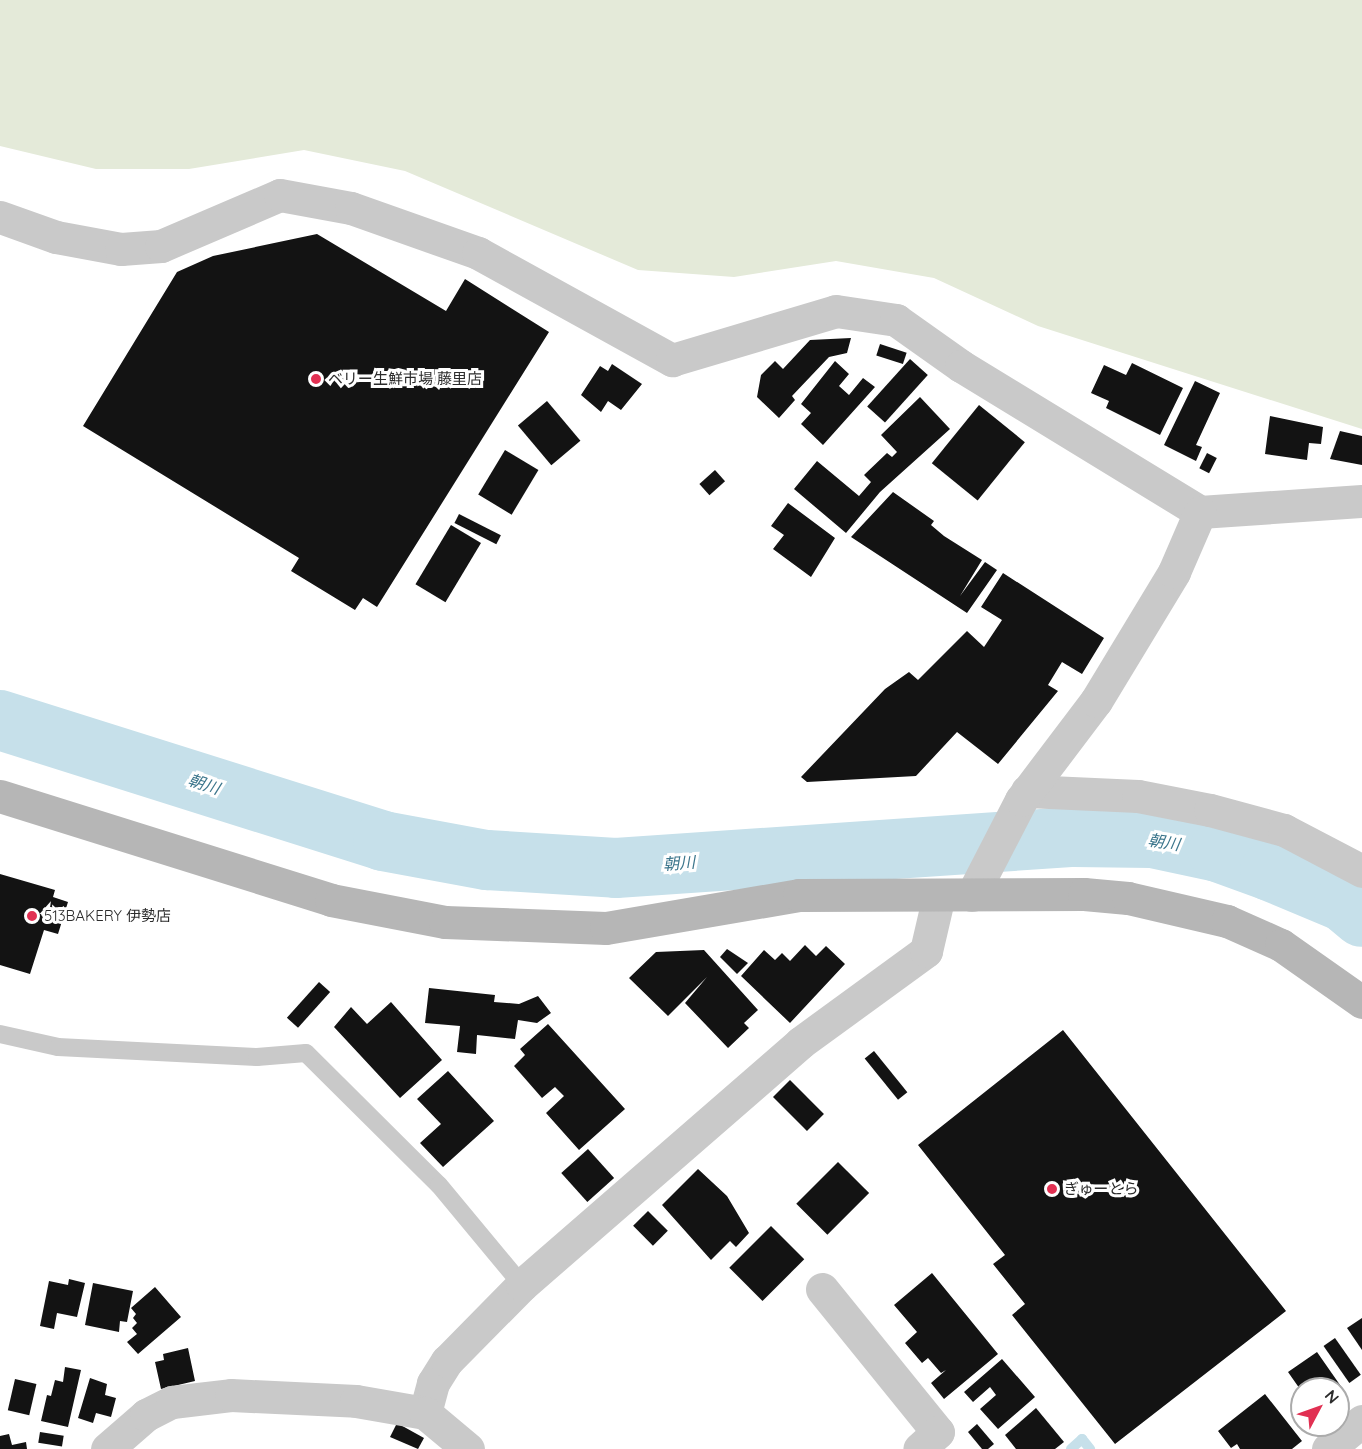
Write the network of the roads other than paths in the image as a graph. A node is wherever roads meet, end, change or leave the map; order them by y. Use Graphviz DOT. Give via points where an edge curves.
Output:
graph roads {
  1 [pos="0,217"];
  2 [pos="1362,501"];
  3 [pos="1200,512"];
  4 [pos="0,796"];
  5 [pos="1024,796"];
  6 [pos="1362,871"];
  7 [pos="979,881"];
  8 [pos="939,895"];
  9 [pos="1362,1002"];
  10 [pos="0,1034"];
  11 [pos="522,1285"];
  12 [pos="822,1289"];
  13 [pos="425,1413"];
  14 [pos="1362,1421"];
  15 [pos="107,1449"];
  16 [pos="468,1449"];
  17 [pos="919,1449"];
  18 [pos="1328,1449"];
  1 -- 3 [label="street" via="56,237 121,249 162,246 280,195 351,208 478,253 672,360 837,311 896,320 961,366"];
  2 -- 3 [label="street"];
  3 -- 5 [label="street" via="1174,572 1096,701"];
  4 -- 8 [label="street" via="331,900 446,922 606,928 799,895"];
  5 -- 6 [label="street" via="1138,796 1210,810 1284,830"];
  5 -- 7 [label="street"];
  7 -- 8 [label="street"];
  7 -- 9 [label="street" via="1128,898 1227,921 1281,945"];
  8 -- 11 [label="street" via="926,951 800,1043"];
  10 -- 11 [label="lane" via="58,1047 257,1057 306,1053 440,1185"];
  11 -- 13 [label="street" via="447,1361 433,1383"];
  12 -- 17 [label="street" via="938,1432"];
  13 -- 15 [label="street" via="356,1401 231,1395 194,1398 172,1402 146,1415"];
  13 -- 16 [label="street"];
  14 -- 18 [label="street"];
}
